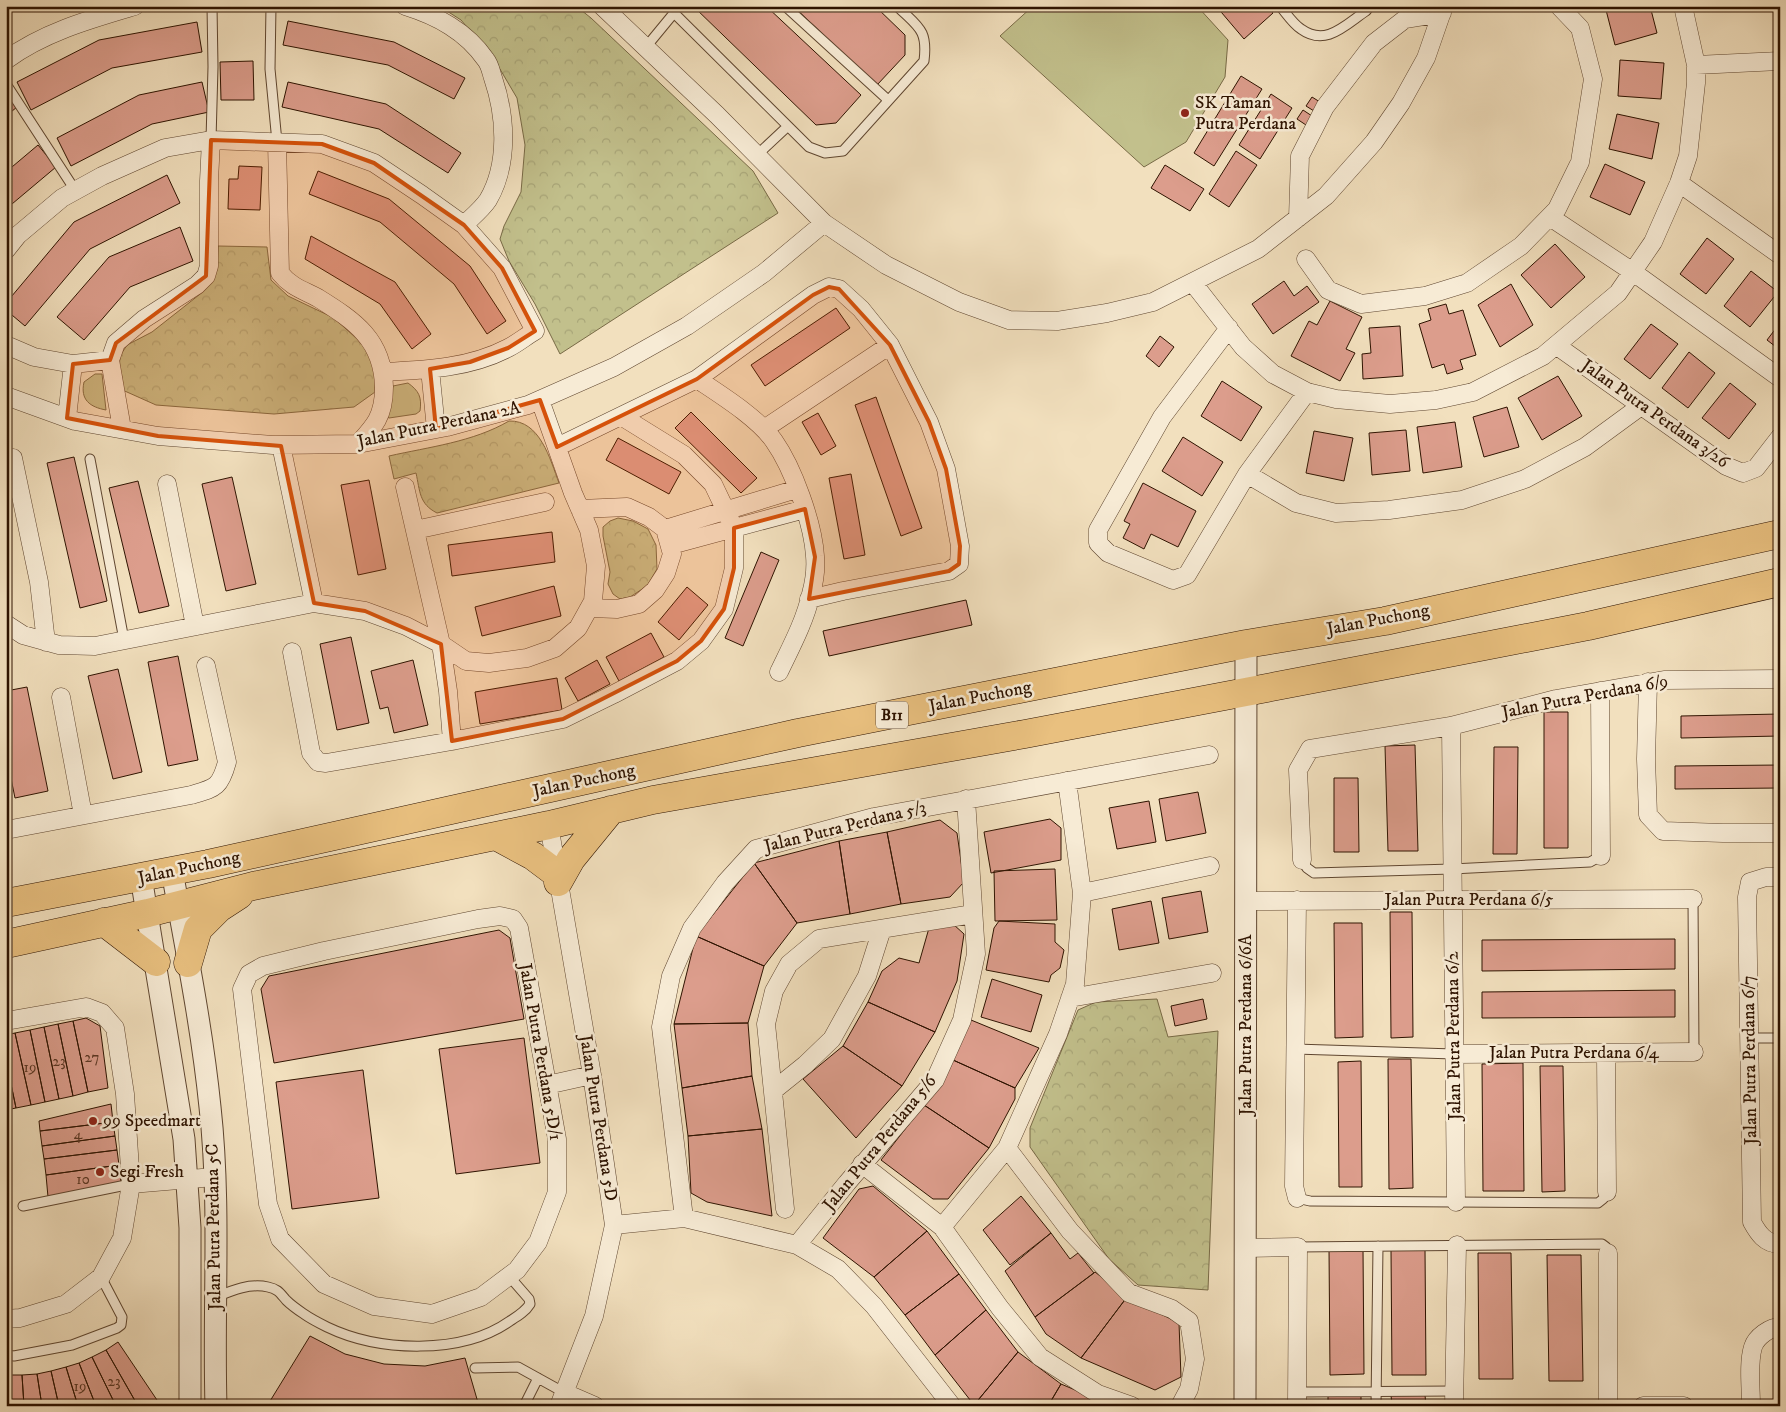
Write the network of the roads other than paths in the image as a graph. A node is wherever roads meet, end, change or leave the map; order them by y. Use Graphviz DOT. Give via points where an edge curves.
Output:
graph roads {
  1 [pos="135,6"];
  2 [pos="212,6"];
  3 [pos="270,6"];
  4 [pos="405,6"];
  5 [pos="602,6"];
  6 [pos="785,6"];
  7 [pos="897,6"];
  8 [pos="1280,6"];
  9 [pos="1370,6"];
  10 [pos="1559,6"];
  11 [pos="1683,6"];
  12 [pos="1443,9"];
  13 [pos="672,10"];
  14 [pos="646,48"];
  15 [pos="6,60"];
  16 [pos="1780,61"];
  17 [pos="1696,64"];
  18 [pos="6,84"];
  19 [pos="888,100"];
  20 [pos="788,126"];
  21 [pos="211,140"];
  22 [pos="277,142"];
  23 [pos="757,155"];
  24 [pos="1679,184"];
  25 [pos="75,190"];
  26 [pos="1550,217"];
  27 [pos="1298,218"];
  28 [pos="824,224"];
  29 [pos="464,225"];
  30 [pos="6,250"];
  31 [pos="1780,254"];
  32 [pos="1306,259"];
  33 [pos="1633,272"];
  34 [pos="1193,283"];
  35 [pos="1229,328"];
  36 [pos="6,345"];
  37 [pos="890,345"];
  38 [pos="1557,346"];
  39 [pos="110,360"];
  40 [pos="73,364"];
  41 [pos="430,369"];
  42 [pos="384,372"];
  43 [pos="1780,378"];
  44 [pos="697,379"];
  45 [pos="1307,392"];
  46 [pos="6,396"];
  47 [pos="540,400"];
  48 [pos="1641,406"];
  49 [pos="621,416"];
  50 [pos="67,418"];
  51 [pos="122,429"];
  52 [pos="436,429"];
  53 [pos="764,429"];
  54 [pos="1780,437"];
  55 [pos="358,444"];
  56 [pos="281,445"];
  57 [pos="557,447"];
  58 [pos="12,458"];
  59 [pos="90,459"];
  60 [pos="1247,474"];
  61 [pos="168,484"];
  62 [pos="405,487"];
  63 [pos="797,489"];
  64 [pos="545,502"];
  65 [pos="580,509"];
  66 [pos="805,509"];
  67 [pos="726,511"];
  68 [pos="734,528"];
  69 [pos="416,530"];
  70 [pos="1780,534"];
  71 [pos="668,537"];
  72 [pos="1780,582"];
  73 [pos="809,599"];
  74 [pos="314,603"];
  75 [pos="590,608"];
  76 [pos="6,624"];
  77 [pos="195,626"];
  78 [pos="124,640"];
  79 [pos="46,642"];
  80 [pos="441,644"];
  81 [pos="1246,644"];
  82 [pos="292,652"];
  83 [pos="206,666"];
  84 [pos="779,672"];
  85 [pos="1780,678"];
  86 [pos="1648,682"];
  87 [pos="1600,691"];
  88 [pos="1246,692"];
  89 [pos="60,697"];
  90 [pos="1451,726"];
  91 [pos="452,742"];
  92 [pos="1209,755"];
  93 [pos="636,770"];
  94 [pos="1067,781"];
  95 [pos="966,799"];
  96 [pos="611,810"];
  97 [pos="446,811"];
  98 [pos="82,814"];
  99 [pos="550,825"];
  100 [pos="6,830"];
  101 [pos="1780,834"];
  102 [pos="496,836"];
  103 [pos="1601,856"];
  104 [pos="1302,860"];
  105 [pos="1210,866"];
  106 [pos="1452,869"];
  107 [pos="172,871"];
  108 [pos="1780,877"];
  109 [pos="141,878"];
  110 [pos="558,878"];
  111 [pos="253,886"];
  112 [pos="1082,893"];
  113 [pos="1693,899"];
  114 [pos="1297,900"];
  115 [pos="1453,900"];
  116 [pos="1246,901"];
  117 [pos="6,904"];
  118 [pos="178,905"];
  119 [pos="148,914"];
  120 [pos="973,914"];
  121 [pos="104,922"];
  122 [pos="882,929"];
  123 [pos="6,944"];
  124 [pos="156,962"];
  125 [pos="188,963"];
  126 [pos="1212,973"];
  127 [pos="1070,998"];
  128 [pos="6,1021"];
  129 [pos="1750,1038"];
  130 [pos="1780,1038"];
  131 [pos="1296,1049"];
  132 [pos="1694,1052"];
  133 [pos="1606,1053"];
  134 [pos="1454,1054"];
  135 [pos="592,1075"];
  136 [pos="547,1085"];
  137 [pos="774,1090"];
  138 [pos="1006,1148"];
  139 [pos="862,1164"];
  140 [pos="214,1177"];
  141 [pos="186,1180"];
  142 [pos="131,1184"];
  143 [pos="1607,1192"];
  144 [pos="1297,1198"];
  145 [pos="1456,1202"];
  146 [pos="23,1206"];
  147 [pos="785,1209"];
  148 [pos="684,1218"];
  149 [pos="614,1225"];
  150 [pos="942,1227"];
  151 [pos="1780,1244"];
  152 [pos="797,1245"];
  153 [pos="1457,1245"];
  154 [pos="1378,1246"];
  155 [pos="1298,1247"];
  156 [pos="1245,1248"];
  157 [pos="1608,1253"];
  158 [pos="509,1276"];
  159 [pos="101,1277"];
  160 [pos="216,1297"];
  161 [pos="6,1318"];
  162 [pos="1780,1327"];
  163 [pos="6,1355"];
  164 [pos="475,1368"];
  165 [pos="538,1378"];
  166 [pos="1376,1391"];
  167 [pos="1454,1398"];
  168 [pos="562,1399"];
  169 [pos="1298,1399"];
  170 [pos="220,1403"];
  171 [pos="190,1406"];
  172 [pos="524,1406"];
  173 [pos="595,1406"];
  174 [pos="952,1406"];
  175 [pos="1132,1406"];
  176 [pos="1180,1406"];
  177 [pos="1245,1406"];
  178 [pos="1376,1406"];
  179 [pos="1608,1406"];
  180 [pos="1643,1406"];
  181 [pos="1684,1406"];
  182 [pos="1750,1406"];
  1 -- 15 [label="street" via="81,22"];
  2 -- 21 [label="lane"];
  3 -- 22 [label="lane" via="270,69"];
  4 -- 29 [label="street" via="430,14 463,34 487,61 500,98 503,138 500,172 487,201"];
  5 -- 14 [label="street"];
  6 -- 19 [label="lane"];
  7 -- 19 [label="lane" via="921,30 926,45 924,60"];
  8 -- 9 [label="lane" via="1300,29 1314,36 1329,36"];
  10 -- 26 [label="street" via="1580,28 1593,79 1580,162"];
  11 -- 17 [label="street"];
  12 -- 27 [label="street" via="1426,58 1401,104 1374,142 1326,196"];
  12 -- 27 [label="street" via="1405,19 1374,43 1325,107 1300,156"];
  13 -- 14 [label="lane"];
  13 -- 20 [label="lane"];
  14 -- 23 [label="street"];
  16 -- 17 [label="street"];
  17 -- 24 [label="street" via="1688,156"];
  18 -- 25 [label="lane"];
  19 -- 20 [label="lane" via="843,151 825,153 809,147"];
  20 -- 23 [label="lane"];
  21 -- 22 [label="street"];
  21 -- 25 [label="street" via="165,148"];
  21 -- 39 [label="street" via="209,266 206,276 144,319 116,343"];
  22 -- 29 [label="street" via="322,144 374,163"];
  22 -- 42 [label="street" via="280,273 287,282 353,321 374,344"];
  23 -- 28 [label="street"];
  24 -- 31 [label="street"];
  24 -- 33 [label="street" via="1653,242"];
  25 -- 30 [label="street" via="18,235"];
  26 -- 32 [label="street" via="1521,246 1467,283 1425,296 1361,304 1328,290"];
  26 -- 33 [label="street"];
  27 -- 34 [label="street" via="1258,249"];
  28 -- 34 [label="street" via="915,281 958,302 1009,320 1057,321 1106,313 1153,302"];
  28 -- 47 [label="street, Jalan Putra Perdana 2A" via="764,273 687,326 614,367"];
  29 -- 41 [label="street" via="502,268 535,331 508,348 470,362"];
  33 -- 38 [label="street" via="1618,293"];
  33 -- 43 [label="street"];
  34 -- 35 [label="street"];
  35 -- 45 [label="street" via="1243,347 1273,374"];
  35 -- 60 [label="street" via="1162,417 1098,530 1098,543 1108,553 1173,580 1187,575"];
  36 -- 40 [label="street" via="34,357"];
  37 -- 44 [label="street" via="861,309 839,289 829,287 813,295"];
  37 -- 53 [label="street"];
  37 -- 73 [label="street" via="929,422 946,469 960,546 959,564 949,571"];
  38 -- 45 [label="street" via="1474,392 1436,400 1390,404 1336,399"];
  38 -- 48 [label="street, Jalan Putra Perdana 3/26"];
  39 -- 40 [label="street"];
  39 -- 51 [label="street"];
  40 -- 50 [label="street"];
  41 -- 42 [label="street"];
  41 -- 52 [label="street"];
  42 -- 55 [label="street" via="384,398 377,420"];
  44 -- 49 [label="street"];
  44 -- 53 [label="street"];
  45 -- 60 [label="street"];
  46 -- 50 [label="street, Jalan Putra Perdana 2A"];
  47 -- 52 [label="street, Jalan Putra Perdana 2A"];
  47 -- 57 [label="street"];
  48 -- 54 [label="street, Jalan Putra Perdana 3/26" via="1726,466 1743,473 1756,468"];
  48 -- 60 [label="street" via="1585,447 1525,479 1462,500 1336,513 1296,503"];
  49 -- 57 [label="street"];
  49 -- 67 [label="street" via="684,455 713,484"];
  50 -- 51 [label="street, Jalan Putra Perdana 2A"];
  51 -- 56 [label="street, Jalan Putra Perdana 2A" via="158,436"];
  52 -- 55 [label="street, Jalan Putra Perdana 2A"];
  53 -- 63 [label="street" via="774,441"];
  55 -- 56 [label="street, Jalan Putra Perdana 2A"];
  56 -- 74 [label="street"];
  57 -- 65 [label="street"];
  58 -- 79 [label="street" via="39,582"];
  59 -- 78 [label="lane"];
  61 -- 77 [label="street"];
  62 -- 69 [label="street"];
  63 -- 66 [label="street"];
  63 -- 67 [label="street"];
  64 -- 69 [label="street"];
  65 -- 71 [label="street" via="627,507 650,517"];
  65 -- 75 [label="street" via="589,530 596,566 594,601"];
  66 -- 68 [label="street"];
  66 -- 73 [label="street" via="815,557"];
  67 -- 68 [label="street"];
  67 -- 71 [label="street"];
  68 -- 71 [label="street"];
  68 -- 91 [label="street" via="734,568 724,609 701,641 676,662 563,718"];
  69 -- 80 [label="street"];
  70 -- 81 [label="main road, Jalan Puchong / B11" via="1385,621"];
  71 -- 75 [label="street" via="672,554 666,573 655,590 639,604 617,609"];
  72 -- 88 [label="main road, Jalan Puchong / B11" via="1588,626"];
  73 -- 84 [label="street"];
  74 -- 77 [label="street"];
  74 -- 80 [label="street" via="365,611 406,626"];
  75 -- 80 [label="street" via="578,628 555,648 527,658 489,663 466,662"];
  76 -- 79 [label="street" via="23,635"];
  77 -- 78 [label="street"];
  78 -- 79 [label="street" via="95,646 59,646"];
  80 -- 91 [label="street"];
  81 -- 88 [label="street, Jalan Putra Perdana 6/6A"];
  81 -- 93 [label="main road, Jalan Puchong / B11" via="807,731"];
  82 -- 91 [label="street" via="311,753 318,762"];
  83 -- 98 [label="street" via="227,762 223,776 214,788"];
  85 -- 86 [label="street, Jalan Putra Perdana 6/9"];
  86 -- 87 [label="street, Jalan Putra Perdana 6/9"];
  86 -- 101 [label="street" via="1648,814 1663,831"];
  87 -- 90 [label="street, Jalan Putra Perdana 6/9"];
  87 -- 103 [label="street"];
  88 -- 96 [label="main road, Jalan Puchong / B11"];
  88 -- 116 [label="street, Jalan Putra Perdana 6/6A"];
  89 -- 98 [label="street"];
  90 -- 104 [label="street, Jalan Putra Perdana 6/9" via="1310,749 1298,770"];
  90 -- 106 [label="street, Jalan Putra Perdana 6/2"];
  92 -- 94 [label="street, Jalan Putra Perdana 5/3"];
  93 -- 97 [label="main road, Jalan Puchong / B11"];
  93 -- 99 [label="main road" via="623,779 571,794 559,804"];
  94 -- 95 [label="street, Jalan Putra Perdana 5/3"];
  94 -- 112 [label="street"];
  95 -- 120 [label="street, Jalan Putra Perdana 5/6"];
  95 -- 148 [label="street, Jalan Putra Perdana 5/3" via="874,817 756,849 725,882 692,928 671,976 661,1027"];
  96 -- 99 [label="main road, Jalan Puchong / B11"];
  96 -- 110 [label="main road"];
  97 -- 99 [label="main road" via="464,816 526,806 535,808"];
  97 -- 107 [label="main road, Jalan Puchong / B11"];
  98 -- 100 [label="street"];
  99 -- 102 [label="main road, Jalan Puchong / B11"];
  99 -- 110 [label="street, Jalan Putra Perdana 5D"];
  102 -- 110 [label="main road" via="533,856"];
  102 -- 111 [label="main road, Jalan Puchong / B11"];
  103 -- 106 [label="lane" via="1590,862"];
  104 -- 106 [label="lane" via="1314,873"];
  105 -- 112 [label="street"];
  106 -- 115 [label="street, Jalan Putra Perdana 6/2"];
  107 -- 109 [label="main road, Jalan Puchong / B11"];
  107 -- 118 [label="street, Jalan Putra Perdana 5C"];
  108 -- 129 [label="street, Jalan Putra Perdana 6/7" via="1750,882 1747,897"];
  109 -- 117 [label="main road, Jalan Puchong / B11"];
  109 -- 119 [label="street, Jalan Putra Perdana 5C"];
  110 -- 135 [label="street, Jalan Putra Perdana 5D"];
  111 -- 118 [label="main road, Jalan Puchong / B11"];
  111 -- 125 [label="main road" via="219,908 198,929"];
  112 -- 127 [label="street" via="1075,984"];
  113 -- 115 [label="street, Jalan Putra Perdana 6/5"];
  113 -- 132 [label="lane"];
  114 -- 115 [label="street, Jalan Putra Perdana 6/5"];
  114 -- 116 [label="street, Jalan Putra Perdana 6/5"];
  114 -- 131 [label="street"];
  115 -- 134 [label="street, Jalan Putra Perdana 6/2"];
  116 -- 156 [label="street, Jalan Putra Perdana 6/6A"];
  118 -- 119 [label="main road, Jalan Puchong / B11"];
  118 -- 125 [label="street, Jalan Putra Perdana 5C"];
  119 -- 121 [label="main road, Jalan Puchong / B11"];
  119 -- 124 [label="street, Jalan Putra Perdana 5C"];
  120 -- 122 [label="street"];
  120 -- 139 [label="street, Jalan Putra Perdana 5/6" via="976,954 962,1020 935,1080"];
  121 -- 123 [label="main road, Jalan Puchong / B11"];
  121 -- 124 [label="main road"];
  122 -- 137 [label="street" via="867,976 832,1039"];
  122 -- 137 [label="street" via="819,939 789,964 774,991 766,1024"];
  124 -- 141 [label="street, Jalan Putra Perdana 5C" via="184,1139"];
  125 -- 140 [label="street, Jalan Putra Perdana 5C" via="210,1107"];
  126 -- 127 [label="street"];
  127 -- 138 [label="street" via="1058,1034"];
  128 -- 142 [label="street" via="86,1007 102,1013 116,1028 125,1094"];
  129 -- 130 [label="lane"];
  129 -- 151 [label="street, Jalan Putra Perdana 6/7" via="1752,1222 1761,1237"];
  131 -- 134 [label="lane"];
  131 -- 144 [label="street" via="1294,1186"];
  132 -- 133 [label="street, Jalan Putra Perdana 6/4"];
  133 -- 134 [label="street, Jalan Putra Perdana 6/4"];
  133 -- 143 [label="street"];
  134 -- 145 [label="street, Jalan Putra Perdana 6/2"];
  135 -- 136 [label="street"];
  135 -- 149 [label="street, Jalan Putra Perdana 5D"];
  136 -- 158 [label="street, Jalan Putra Perdana 5D/1" via="557,1139 557,1192 538,1242"];
  136 -- 158 [label="street, Jalan Putra Perdana 5D/1" via="519,928 513,919 500,916 478,919 263,966 249,974 242,989 268,1204 280,1239 301,1262 324,1284 374,1306 432,1314 481,1297"];
  137 -- 147 [label="street"];
  138 -- 150 [label="street"];
  138 -- 176 [label="street" via="1070,1231 1129,1293 1172,1309 1189,1320 1195,1359 1189,1389"];
  139 -- 150 [label="street"];
  139 -- 152 [label="street, Jalan Putra Perdana 5/6"];
  140 -- 141 [label="street"];
  140 -- 160 [label="street, Jalan Putra Perdana 5C"];
  141 -- 142 [label="street"];
  141 -- 171 [label="street, Jalan Putra Perdana 5C" via="190,1228"];
  142 -- 146 [label="lane"];
  142 -- 159 [label="street" via="122,1238"];
  143 -- 145 [label="lane" via="1598,1203"];
  144 -- 145 [label="lane" via="1310,1201"];
  148 -- 149 [label="street"];
  148 -- 152 [label="street"];
  149 -- 168 [label="street, Jalan Putra Perdana 5D" via="594,1316"];
  150 -- 175 [label="street" via="1040,1357 1098,1394"];
  152 -- 174 [label="street" via="838,1269 874,1306"];
  153 -- 154 [label="lane"];
  153 -- 157 [label="lane" via="1602,1244"];
  153 -- 167 [label="street"];
  154 -- 155 [label="lane"];
  154 -- 166 [label="lane"];
  155 -- 156 [label="street"];
  155 -- 169 [label="street"];
  156 -- 177 [label="street, Jalan Putra Perdana 6/6A"];
  157 -- 179 [label="street"];
  158 -- 160 [label="lane" via="529,1299 527,1310 498,1330 448,1346 399,1346 361,1339 306,1316 281,1292 268,1287 251,1286"];
  159 -- 161 [label="street" via="66,1304 20,1318"];
  159 -- 163 [label="lane" via="122,1317 121,1324 72,1345"];
  160 -- 170 [label="street, Jalan Putra Perdana 5C"];
  162 -- 182 [label="street" via="1762,1334 1753,1345"];
  164 -- 165 [label="lane" via="518,1367"];
  165 -- 168 [label="lane"];
  165 -- 172 [label="lane"];
  166 -- 167 [label="lane"];
  166 -- 169 [label="lane"];
  166 -- 178 [label="lane"];
  168 -- 173 [label="street"];
  180 -- 181 [label="street"];
}
